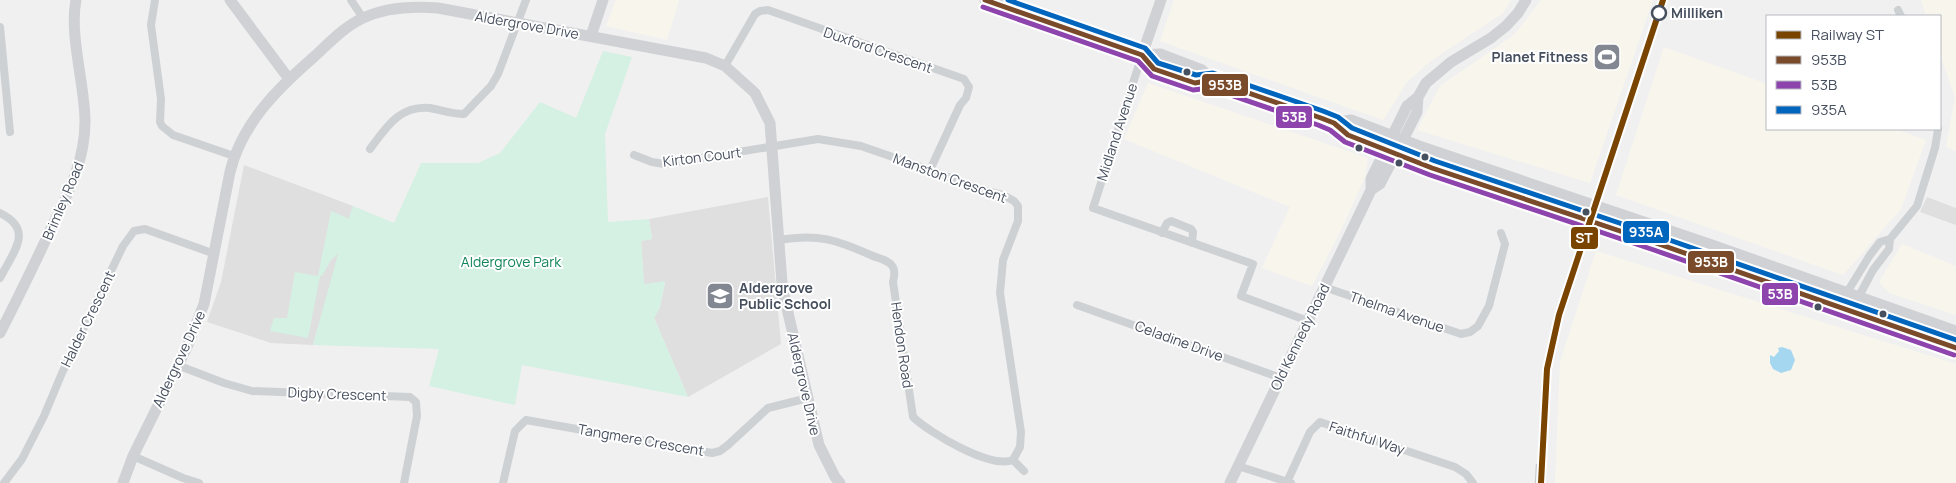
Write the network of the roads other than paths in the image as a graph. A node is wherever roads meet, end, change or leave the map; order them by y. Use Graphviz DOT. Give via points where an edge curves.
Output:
graph roads {
  1 [pos="76,0"];
  2 [pos="155,0"];
  3 [pos="230,0"];
  4 [pos="352,0"];
  5 [pos="526,0"];
  6 [pos="603,0"];
  7 [pos="985,0"];
  8 [pos="1161,0"];
  9 [pos="1526,0"];
  10 [pos="363,18"];
  11 [pos="516,23"];
  12 [pos="0,27"];
  13 [pos="591,36"];
  14 [pos="1142,55"];
  15 [pos="725,66"];
  16 [pos="289,79"];
  17 [pos="1334,123"];
  18 [pos="1938,130"];
  19 [pos="10,132"];
  20 [pos="1398,138"];
  21 [pos="772,148"];
  22 [pos="370,149"];
  23 [pos="1390,152"];
  24 [pos="634,155"];
  25 [pos="234,156"];
  26 [pos="930,170"];
  27 [pos="0,213"];
  28 [pos="1162,232"];
  29 [pos="1501,233"];
  30 [pos="1890,239"];
  31 [pos="778,240"];
  32 [pos="1192,243"];
  33 [pos="215,254"];
  34 [pos="0,278"];
  35 [pos="1324,287"];
  36 [pos="1847,293"];
  37 [pos="1859,297"];
  38 [pos="1076,305"];
  39 [pos="1838,307"];
  40 [pos="1851,311"];
  41 [pos="1308,321"];
  42 [pos="1956,331"];
  43 [pos="0,333"];
  44 [pos="1956,348"];
  45 [pos="177,365"];
  46 [pos="1281,378"];
  47 [pos="808,398"];
  48 [pos="133,456"];
  49 [pos="1013,460"];
  50 [pos="1238,466"];
  51 [pos="1024,470"];
  52 [pos="835,481"];
  53 [pos="1289,482"];
  54 [pos="4,483"];
  55 [pos="122,483"];
  56 [pos="199,483"];
  57 [pos="404,483"];
  58 [pos="502,483"];
  59 [pos="1230,483"];
  60 [pos="1473,483"];
  1 -- 43 [label="main road, Brimley Road" via="75,24 85,122 82,155 54,224"];
  2 -- 25 [label="street" via="151,25 162,126 173,135"];
  3 -- 16 [label="main road"];
  4 -- 10 [label="street"];
  5 -- 11 [label="street"];
  6 -- 13 [label="main road"];
  7 -- 14 [label="main road"];
  8 -- 14 [label="main road, Midland Avenue"];
  9 -- 20 [label="main road, Old Kennedy Road" via="1506,26 1451,62 1426,83 1418,97 1417,112"];
  10 -- 11 [label="main road, Aldergrove Drive" via="396,9 420,7"];
  10 -- 16 [label="main road, Aldergrove Drive" via="334,37"];
  11 -- 13 [label="main road, Aldergrove Drive"];
  11 -- 22 [label="street" via="498,74 464,114 412,108 396,117"];
  12 -- 19 [label="street"];
  13 -- 15 [label="main road, Aldergrove Drive" via="692,55"];
  14 -- 17 [label="main road" via="1154,69 1195,83 1211,80"];
  14 -- 28 [label="street, Midland Avenue" via="1092,208"];
  15 -- 21 [label="main road, Aldergrove Drive" via="761,102 770,123"];
  15 -- 26 [label="street, Duxford Crescent" via="755,14 768,10 964,79 969,86 966,98"];
  16 -- 25 [label="main road, Aldergrove Drive" via="263,106"];
  17 -- 20 [label="main road" via="1351,120"];
  17 -- 23 [label="main road" via="1348,136"];
  18 -- 30 [label="street" via="1936,148 1917,206"];
  20 -- 23 [label="main road, Old Kennedy Road"];
  20 -- 36 [label="main road"];
  21 -- 24 [label="street, Kirton Court" via="664,164"];
  21 -- 26 [label="street, Manston Crescent" via="832,140 861,146"];
  21 -- 31 [label="main road, Aldergrove Drive"];
  23 -- 35 [label="main road, Old Kennedy Road" via="1371,179 1371,190"];
  23 -- 39 [label="main road"];
  25 -- 33 [label="main road, Aldergrove Drive"];
  26 -- 49 [label="street, Manston Crescent" via="1002,195 1018,206 1018,222 1003,260 1000,293 1021,432 1020,447"];
  27 -- 34 [label="street" via="12,218 20,232"];
  28 -- 32 [label="street"];
  28 -- 32 [label="street" via="1171,221 1194,232"];
  29 -- 35 [label="street, Thelma Avenue" via="1504,244 1489,306 1478,326 1470,332 1461,334"];
  30 -- 36 [label="street" via="1880,242"];
  30 -- 37 [label="street" via="1889,249"];
  31 -- 47 [label="main road, Aldergrove Drive" via="785,300"];
  31 -- 49 [label="street, Hendon Road" via="826,238 882,259 892,266 913,417 962,449 1000,462"];
  32 -- 41 [label="street" via="1253,264 1241,296"];
  33 -- 45 [label="main road, Aldergrove Drive" via="204,304"];
  33 -- 54 [label="street, Halder Crescent" via="145,229 134,231 119,254 22,459"];
  35 -- 41 [label="main road, Old Kennedy Road"];
  36 -- 37 [label="main road"];
  36 -- 39 [label="street"];
  37 -- 40 [label="street"];
  37 -- 42 [label="main road"];
  38 -- 46 [label="street, Celadine Drive"];
  39 -- 40 [label="main road"];
  40 -- 44 [label="main road"];
  41 -- 46 [label="main road, Old Kennedy Road"];
  45 -- 48 [label="main road, Aldergrove Drive"];
  45 -- 57 [label="street, Digby Crescent" via="252,391 410,397 416,402 417,416"];
  46 -- 50 [label="main road, Old Kennedy Road"];
  47 -- 52 [label="main road, Aldergrove Drive" via="819,445"];
  47 -- 58 [label="street, Tangmere Crescent" via="768,408 728,445 712,453 526,420 515,431"];
  48 -- 55 [label="main road, Aldergrove Drive"];
  48 -- 56 [label="street"];
  49 -- 51 [label="street"];
  50 -- 53 [label="street"];
  50 -- 59 [label="main road, Old Kennedy Road"];
  53 -- 60 [label="street, Faithful Way" via="1310,432 1320,422 1455,467"];
}
